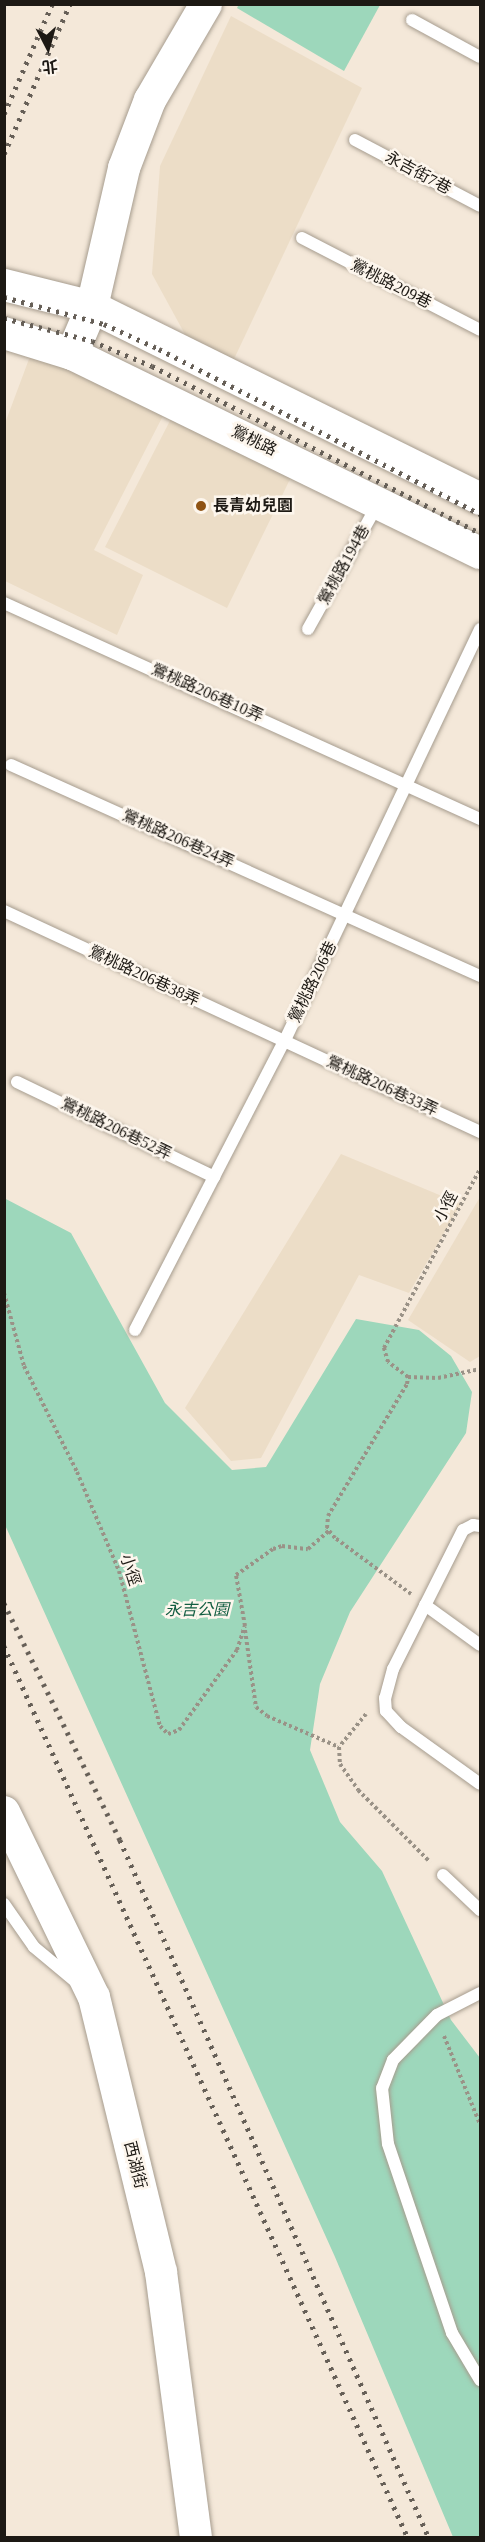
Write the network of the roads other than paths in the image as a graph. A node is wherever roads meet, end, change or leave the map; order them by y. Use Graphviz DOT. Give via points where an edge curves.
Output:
graph roads {
  1 [pos="206,4"];
  2 [pos="412,20"];
  3 [pos="480,57"];
  4 [pos="355,140"];
  5 [pos="480,206"];
  6 [pos="302,238"];
  7 [pos="4,285"];
  8 [pos="92,307"];
  9 [pos="480,330"];
  10 [pos="4,333"];
  11 [pos="72,354"];
  12 [pos="480,499"];
  13 [pos="379,502"];
  14 [pos="480,553"];
  15 [pos="4,603"];
  16 [pos="308,629"];
  17 [pos="480,629"];
  18 [pos="11,765"];
  19 [pos="409,783"];
  20 [pos="480,819"];
  21 [pos="4,910"];
  22 [pos="346,914"];
  23 [pos="480,976"];
  24 [pos="284,1041"];
  25 [pos="18,1082"];
  26 [pos="480,1132"];
  27 [pos="214,1177"];
  28 [pos="135,1330"];
  29 [pos="480,1526"];
  30 [pos="425,1605"];
  31 [pos="480,1645"];
  32 [pos="480,1784"];
  33 [pos="4,1812"];
  34 [pos="443,1875"];
  35 [pos="4,1904"];
  36 [pos="480,1910"];
  37 [pos="480,1993"];
  38 [pos="94,1997"];
  39 [pos="480,2380"];
  40 [pos="196,2538"];
  1 -- 8 [label="main road" via="150,100 124,168"];
  2 -- 3 [label="lane"];
  4 -- 5 [label="lane, 永吉街7巷"];
  6 -- 9 [label="lane, 鶯桃路209巷"];
  7 -- 8 [label="main road"];
  8 -- 11 [label="main road"];
  8 -- 12 [label="main road"];
  10 -- 11 [label="main road, 鶯桃路"];
  11 -- 13 [label="main road, 鶯桃路"];
  13 -- 14 [label="main road, 鶯桃路"];
  13 -- 16 [label="lane, 鶯桃路194巷"];
  15 -- 19 [label="lane, 鶯桃路206巷10弄"];
  17 -- 19 [label="lane, 鶯桃路206巷"];
  18 -- 22 [label="lane, 鶯桃路206巷24弄"];
  19 -- 20 [label="lane, 鶯桃路206巷10弄"];
  19 -- 22 [label="lane, 鶯桃路206巷"];
  21 -- 24 [label="lane, 鶯桃路206巷38弄"];
  22 -- 23 [label="lane, 鶯桃路206巷24弄"];
  22 -- 24 [label="lane, 鶯桃路206巷"];
  24 -- 26 [label="lane, 鶯桃路206巷33弄"];
  24 -- 27 [label="lane, 鶯桃路206巷"];
  25 -- 27 [label="lane, 鶯桃路206巷52弄"];
  27 -- 28 [label="lane, 鶯桃路206巷"];
  29 -- 30 [label="lane" via="464,1530"];
  30 -- 31 [label="lane"];
  30 -- 32 [label="lane" via="393,1669 385,1698 386,1711 401,1727"];
  33 -- 38 [label="main road, 西湖街"];
  34 -- 36 [label="lane"];
  35 -- 38 [label="lane" via="34,1947"];
  37 -- 39 [label="lane" via="437,2015 393,2060 382,2088 388,2144 452,2333"];
  38 -- 40 [label="main road, 西湖街" via="161,2272"];
}
